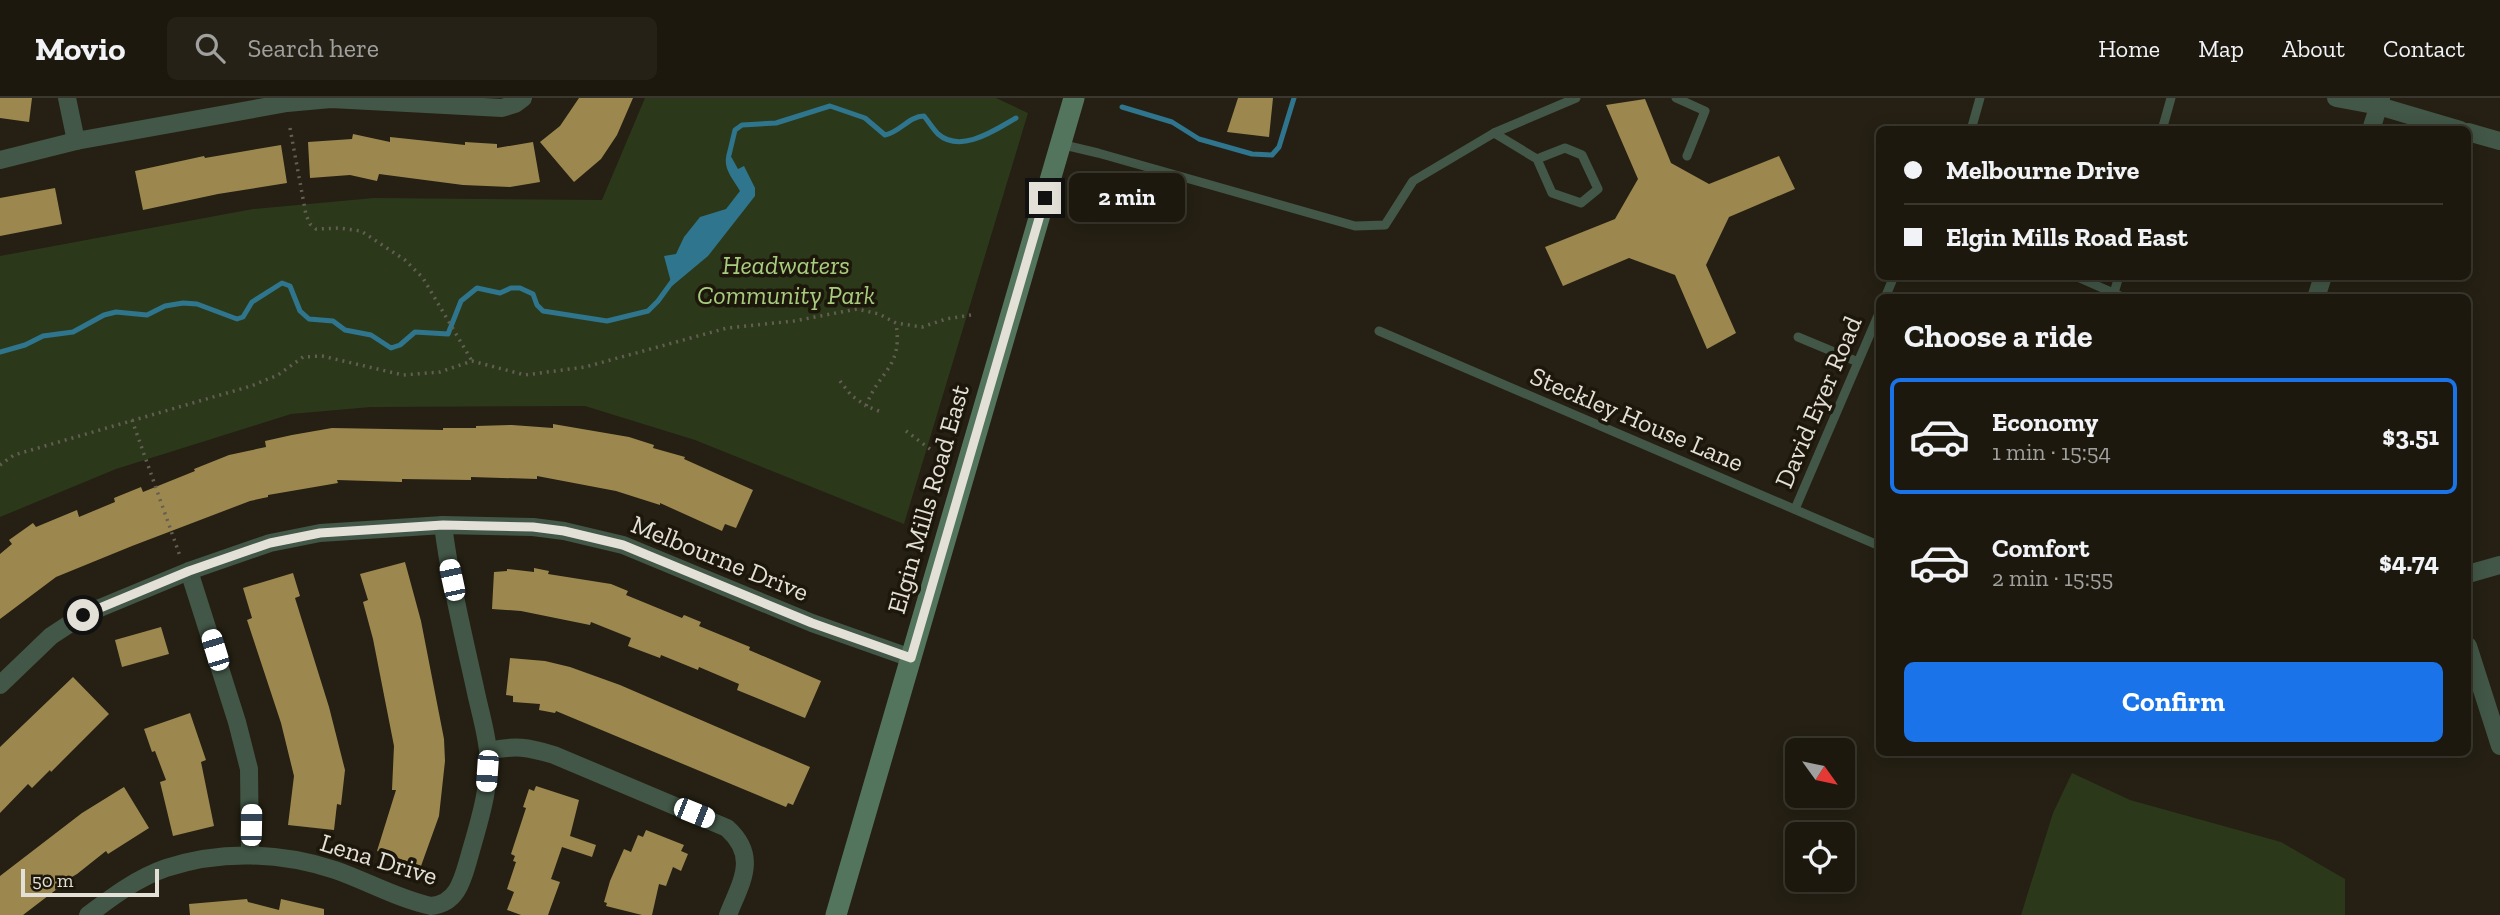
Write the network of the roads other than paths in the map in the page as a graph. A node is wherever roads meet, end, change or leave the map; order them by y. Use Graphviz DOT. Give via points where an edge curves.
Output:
graph roads {
  1 [pos="67,98"];
  2 [pos="523,98"];
  3 [pos="1074,98"];
  4 [pos="1576,98"];
  5 [pos="1676,98"];
  6 [pos="1980,98"];
  7 [pos="2171,98"];
  8 [pos="2336,98"];
  9 [pos="287,100"];
  10 [pos="2380,102"];
  11 [pos="1972,126"];
  12 [pos="2163,126"];
  13 [pos="2372,126"];
  14 [pos="2449,126"];
  15 [pos="1494,133"];
  16 [pos="2471,133"];
  17 [pos="76,141"];
  18 [pos="2500,141"];
  19 [pos="1060,144"];
  20 [pos="1687,156"];
  21 [pos="1537,159"];
  22 [pos="0,160"];
  23 [pos="2084,280"];
  24 [pos="2118,280"];
  25 [pos="2114,293"];
  26 [pos="1876,320"];
  27 [pos="1379,331"];
  28 [pos="1798,337"];
  29 [pos="1858,362"];
  30 [pos="1795,509"];
  31 [pos="443,525"];
  32 [pos="1876,544"];
  33 [pos="2500,565"];
  34 [pos="186,566"];
  35 [pos="2471,573"];
  36 [pos="2471,655"];
  37 [pos="911,658"];
  38 [pos="0,685"];
  39 [pos="2500,747"];
  40 [pos="488,751"];
  41 [pos="250,854"];
  42 [pos="88,915"];
  43 [pos="728,915"];
  44 [pos="836,915"];
  1 -- 17 [label="street"];
  2 -- 9 [label="street" via="494,108"];
  3 -- 19 [label="main road, Elgin Mills Road East"];
  4 -- 15 [label="lane"];
  5 -- 20 [label="lane" via="1706,111"];
  6 -- 11 [label="lane"];
  7 -- 12 [label="lane"];
  8 -- 10 [label="street"];
  9 -- 17 [label="street"];
  10 -- 13 [label="street"];
  10 -- 14 [label="street"];
  15 -- 19 [label="lane" via="1413,181 1385,225 1355,226"];
  15 -- 21 [label="lane"];
  16 -- 18 [label="street"];
  17 -- 22 [label="street"];
  19 -- 37 [label="main road, Elgin Mills Road East"];
  21 -- 21 [label="lane" via="1552,193 1581,203 1598,189 1582,155 1565,148"];
  23 -- 25 [label="lane"];
  24 -- 25 [label="lane"];
  26 -- 29 [label="lane, David Eyer Road"];
  27 -- 30 [label="lane, Steckley House Lane"];
  28 -- 29 [label="lane"];
  29 -- 30 [label="lane, David Eyer Road"];
  30 -- 32 [label="lane, Steckley House Lane"];
  31 -- 34 [label="street, Melbourne Drive" via="320,533"];
  31 -- 37 [label="street, Melbourne Drive" via="533,527 623,545 812,623"];
  31 -- 40 [label="street, Lena Drive"];
  33 -- 35 [label="street"];
  34 -- 38 [label="street, Melbourne Drive" via="83,615 51,636"];
  34 -- 41 [label="street" via="249,769"];
  36 -- 39 [label="street"];
  37 -- 44 [label="main road, Elgin Mills Road East"];
  40 -- 41 [label="street, Lena Drive" via="485,790 462,879 457,891 441,905 419,904 334,870"];
  40 -- 43 [label="street" via="511,746 554,755 727,828 741,844 746,866"];
  41 -- 42 [label="street, Lena Drive" via="165,868 120,891"];
}
